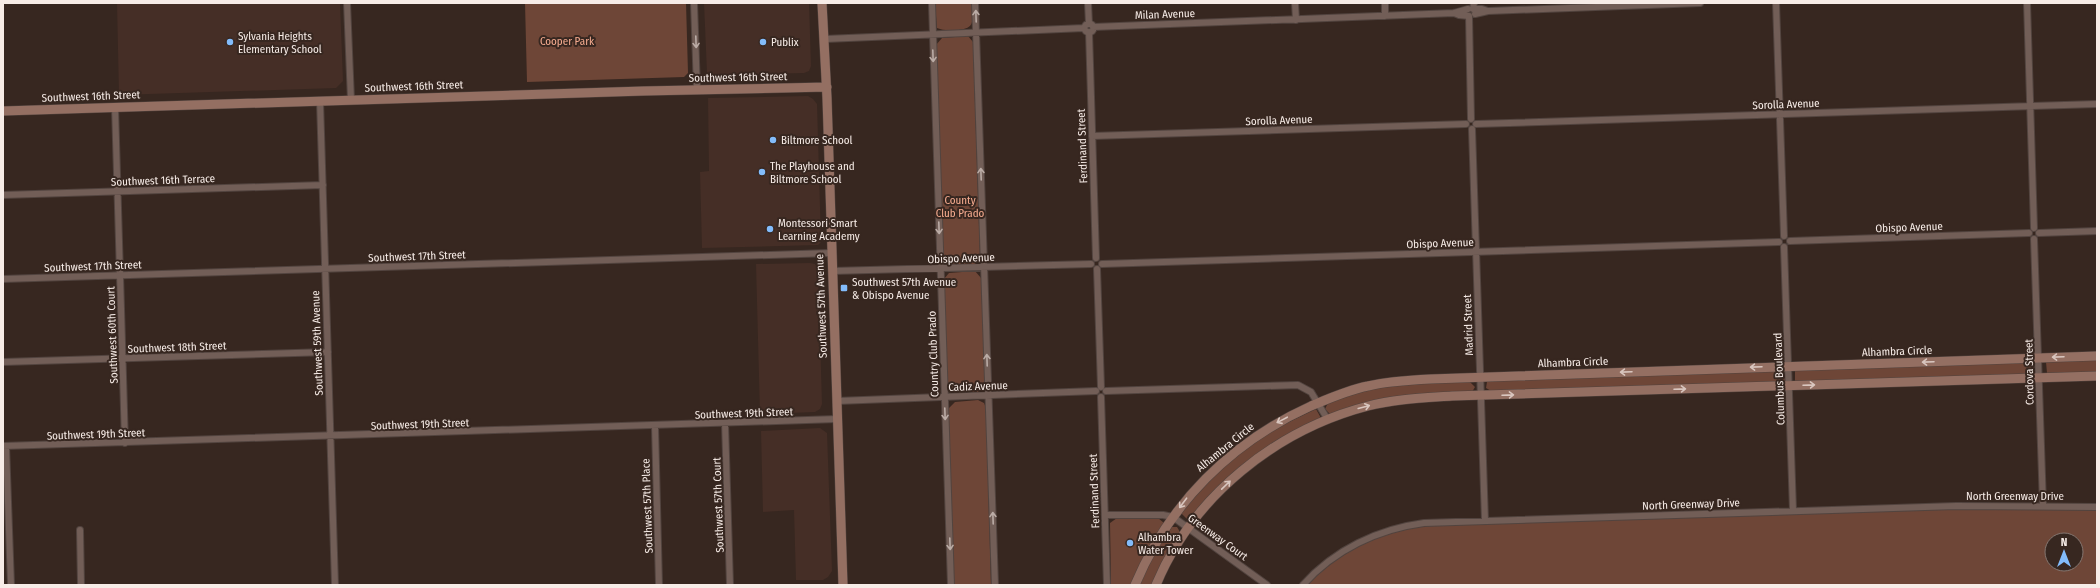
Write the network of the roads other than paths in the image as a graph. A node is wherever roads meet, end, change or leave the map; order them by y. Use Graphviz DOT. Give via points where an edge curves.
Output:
graph roads {
  1 [pos="347,3"];
  2 [pos="694,3"];
  3 [pos="822,3"];
  4 [pos="932,3"];
  5 [pos="975,3"];
  6 [pos="1088,3"];
  7 [pos="1295,3"];
  8 [pos="1384,3"];
  9 [pos="1700,3"];
  10 [pos="1776,3"];
  11 [pos="2027,3"];
  12 [pos="1640,4"];
  13 [pos="1472,10"];
  14 [pos="1385,16"];
  15 [pos="1296,20"];
  16 [pos="1089,28"];
  17 [pos="976,32"];
  18 [pos="933,34"];
  19 [pos="825,39"];
  20 [pos="827,87"];
  21 [pos="697,90"];
  22 [pos="320,100"];
  23 [pos="351,100"];
  24 [pos="2097,104"];
  25 [pos="2030,106"];
  26 [pos="115,107"];
  27 [pos="3,111"];
  28 [pos="1780,114"];
  29 [pos="1473,124"];
  30 [pos="1092,136"];
  31 [pos="323,185"];
  32 [pos="118,191"];
  33 [pos="3,195"];
  34 [pos="2034,228"];
  35 [pos="2097,231"];
  36 [pos="2029,233"];
  37 [pos="2039,233"];
  38 [pos="1784,236"];
  39 [pos="2034,239"];
  40 [pos="1790,241"];
  41 [pos="1779,242"];
  42 [pos="1784,247"];
  43 [pos="831,252"];
  44 [pos="1476,252"];
  45 [pos="1096,258"];
  46 [pos="1091,264"];
  47 [pos="1102,264"];
  48 [pos="985,267"];
  49 [pos="325,269"];
  50 [pos="940,269"];
  51 [pos="1097,269"];
  52 [pos="832,271"];
  53 [pos="120,275"];
  54 [pos="3,279"];
  55 [pos="328,352"];
  56 [pos="2097,356"];
  57 [pos="122,358"];
  58 [pos="2038,358"];
  59 [pos="3,362"];
  60 [pos="1788,366"];
  61 [pos="2097,376"];
  62 [pos="1480,377"];
  63 [pos="2039,378"];
  64 [pos="1789,386"];
  65 [pos="1098,389"];
  66 [pos="1106,391"];
  67 [pos="988,395"];
  68 [pos="945,396"];
  69 [pos="1481,396"];
  70 [pos="1101,397"];
  71 [pos="836,400"];
  72 [pos="1317,403"];
  73 [pos="837,419"];
  74 [pos="1328,420"];
  75 [pos="725,423"];
  76 [pos="655,426"];
  77 [pos="330,436"];
  78 [pos="125,443"];
  79 [pos="4,446"];
  80 [pos="2042,505"];
  81 [pos="2097,507"];
  82 [pos="1794,510"];
  83 [pos="1105,515"];
  84 [pos="1173,517"];
  85 [pos="1485,521"];
  86 [pos="1188,528"];
  87 [pos="80,530"];
  88 [pos="11,585"];
  89 [pos="81,585"];
  90 [pos="335,585"];
  91 [pos="659,585"];
  92 [pos="730,585"];
  93 [pos="843,585"];
  94 [pos="951,585"];
  95 [pos="995,585"];
  96 [pos="1107,585"];
  97 [pos="1135,585"];
  98 [pos="1156,585"];
  99 [pos="1267,585"];
  100 [pos="1303,585"];
  1 -- 23 [label="street"];
  2 -- 21 [label="street, one-way"];
  3 -- 19 [label="street, Southwest 57th Avenue"];
  4 -- 18 [label="street, Country Club Prado"];
  17 -- 5 [label="street, one-way"];
  6 -- 16 [label="street, Ferdinand Street"];
  7 -- 15 [label="street"];
  8 -- 14 [label="street"];
  9 -- 12 [label="street, Milan Avenue"];
  10 -- 28 [label="street"];
  11 -- 25 [label="street"];
  12 -- 13 [label="street, Milan Avenue"];
  13 -- 14 [label="street, Milan Avenue" via="1459,15 1454,13"];
  13 -- 29 [label="street, Madrid Street"];
  14 -- 15 [label="street, Milan Avenue"];
  15 -- 16 [label="street, Milan Avenue"];
  16 -- 17 [label="street, Milan Avenue"];
  16 -- 30 [label="street, Ferdinand Street"];
  17 -- 18 [label="street, Milan Avenue"];
  48 -- 17 [label="street, one-way"];
  18 -- 19 [label="street, Milan Avenue"];
  18 -- 50 [label="street, Country Club Prado, one-way"];
  19 -- 20 [label="street, Southwest 57th Avenue"];
  20 -- 21 [label="street, Southwest 16th Street"];
  20 -- 43 [label="street, Southwest 57th Avenue"];
  21 -- 23 [label="street, Southwest 16th Street"];
  22 -- 23 [label="street, Southwest 16th Street"];
  22 -- 26 [label="street, Southwest 16th Street"];
  22 -- 31 [label="street, Southwest 59th Avenue"];
  24 -- 25 [label="street, Sorolla Avenue"];
  25 -- 28 [label="street, Sorolla Avenue"];
  25 -- 34 [label="street"];
  26 -- 27 [label="street, Southwest 16th Street"];
  26 -- 32 [label="street, Southwest 60th Court"];
  28 -- 29 [label="street, Sorolla Avenue"];
  28 -- 38 [label="street"];
  29 -- 30 [label="street, Sorolla Avenue" via="1468,128 1466,124"];
  29 -- 44 [label="street, Madrid Street"];
  30 -- 45 [label="street, Ferdinand Street"];
  31 -- 32 [label="street, Southwest 16th Terrace"];
  31 -- 49 [label="street, Southwest 59th Avenue"];
  32 -- 33 [label="street, Southwest 16th Terrace"];
  32 -- 53 [label="street, Southwest 60th Court"];
  34 -- 36 [label="street"];
  34 -- 37 [label="street"];
  35 -- 37 [label="street"];
  36 -- 39 [label="street"];
  36 -- 40 [label="street, Obispo Avenue"];
  37 -- 39 [label="street"];
  38 -- 40 [label="street"];
  38 -- 41 [label="street"];
  39 -- 58 [label="street, Cordova Street"];
  40 -- 42 [label="street" via="1788,246"];
  41 -- 42 [label="street"];
  41 -- 44 [label="street, Obispo Avenue"];
  42 -- 60 [label="street, Columbus Boulevard"];
  43 -- 49 [label="street, Southwest 17th Street"];
  43 -- 52 [label="street, Southwest 57th Avenue"];
  44 -- 47 [label="street, Obispo Avenue"];
  44 -- 62 [label="street, Madrid Street"];
  45 -- 46 [label="street"];
  45 -- 47 [label="street" via="1100,259"];
  46 -- 48 [label="street, Obispo Avenue"];
  46 -- 51 [label="street"];
  47 -- 51 [label="street"];
  48 -- 50 [label="street, Obispo Avenue"];
  67 -- 48 [label="street, one-way"];
  49 -- 53 [label="street, Southwest 17th Street"];
  49 -- 55 [label="street, Southwest 59th Avenue"];
  50 -- 52 [label="street, Obispo Avenue"];
  50 -- 68 [label="street, Country Club Prado"];
  51 -- 65 [label="street"];
  52 -- 71 [label="street, Southwest 57th Avenue"];
  53 -- 54 [label="street, Southwest 17th Street"];
  53 -- 57 [label="street, Southwest 60th Court"];
  55 -- 57 [label="street, Southwest 18th Street"];
  55 -- 77 [label="street, Southwest 59th Avenue"];
  56 -- 58 [label="street, Alhambra Circle, one-way"];
  57 -- 59 [label="street, Southwest 18th Street"];
  57 -- 78 [label="street, Southwest 60th Court"];
  58 -- 60 [label="street, Alhambra Circle, one-way"];
  58 -- 63 [label="street, Cordova Street"];
  60 -- 62 [label="street, Alhambra Circle, one-way"];
  60 -- 64 [label="street, Columbus Boulevard"];
  61 -- 63 [label="street"];
  62 -- 69 [label="street, Madrid Street"];
  62 -- 72 [label="street, Alhambra Circle" via="1382,383 1348,391"];
  64 -- 63 [label="street, one-way"];
  63 -- 80 [label="street, Cordova Street"];
  69 -- 64 [label="street, one-way"];
  64 -- 82 [label="street, Columbus Boulevard"];
  65 -- 66 [label="street" via="1105,388"];
  65 -- 67 [label="street, Cadiz Avenue"];
  65 -- 70 [label="street" via="1098,395"];
  66 -- 70 [label="street"];
  66 -- 72 [label="street" via="1298,385 1309,391"];
  67 -- 68 [label="street, Cadiz Avenue"];
  95 -- 67 [label="street, one-way"];
  68 -- 71 [label="street, Cadiz Avenue"];
  68 -- 94 [label="street, Country Club Prado, one-way"];
  74 -- 69 [label="street, one-way" via="1365,407 1399,400"];
  69 -- 85 [label="street, Madrid Street"];
  70 -- 83 [label="street, Ferdinand Street"];
  71 -- 73 [label="street, Southwest 57th Avenue"];
  72 -- 74 [label="street"];
  72 -- 84 [label="street, Alhambra Circle, one-way" via="1277,422 1249,441 1198,485"];
  73 -- 75 [label="street, Southwest 19th Street"];
  73 -- 93 [label="street, Southwest 57th Avenue"];
  86 -- 74 [label="street, one-way" via="1217,494 1245,467 1284,441"];
  75 -- 76 [label="street, Southwest 19th Street"];
  75 -- 92 [label="street, Southwest 57th Court"];
  76 -- 77 [label="street, Southwest 19th Street"];
  76 -- 91 [label="street, Southwest 57th Place"];
  77 -- 78 [label="street, Southwest 19th Street"];
  77 -- 90 [label="street, Southwest 59th Avenue"];
  78 -- 79 [label="street, Southwest 19th Street"];
  79 -- 88 [label="street"];
  80 -- 81 [label="street, North Greenway Drive"];
  80 -- 82 [label="street, North Greenway Drive"];
  82 -- 85 [label="street, North Greenway Drive"];
  83 -- 84 [label="street, Greenway Court"];
  83 -- 96 [label="street, Ferdinand Street"];
  84 -- 86 [label="street, Greenway Court"];
  84 -- 97 [label="street, Alhambra Circle"];
  85 -- 100 [label="street, North Greenway Drive" via="1424,523 1385,532 1366,539 1338,555 1315,572"];
  86 -- 98 [label="street" via="1168,559"];
  86 -- 99 [label="street, Greenway Court"];
  87 -- 89 [label="street"];
}
